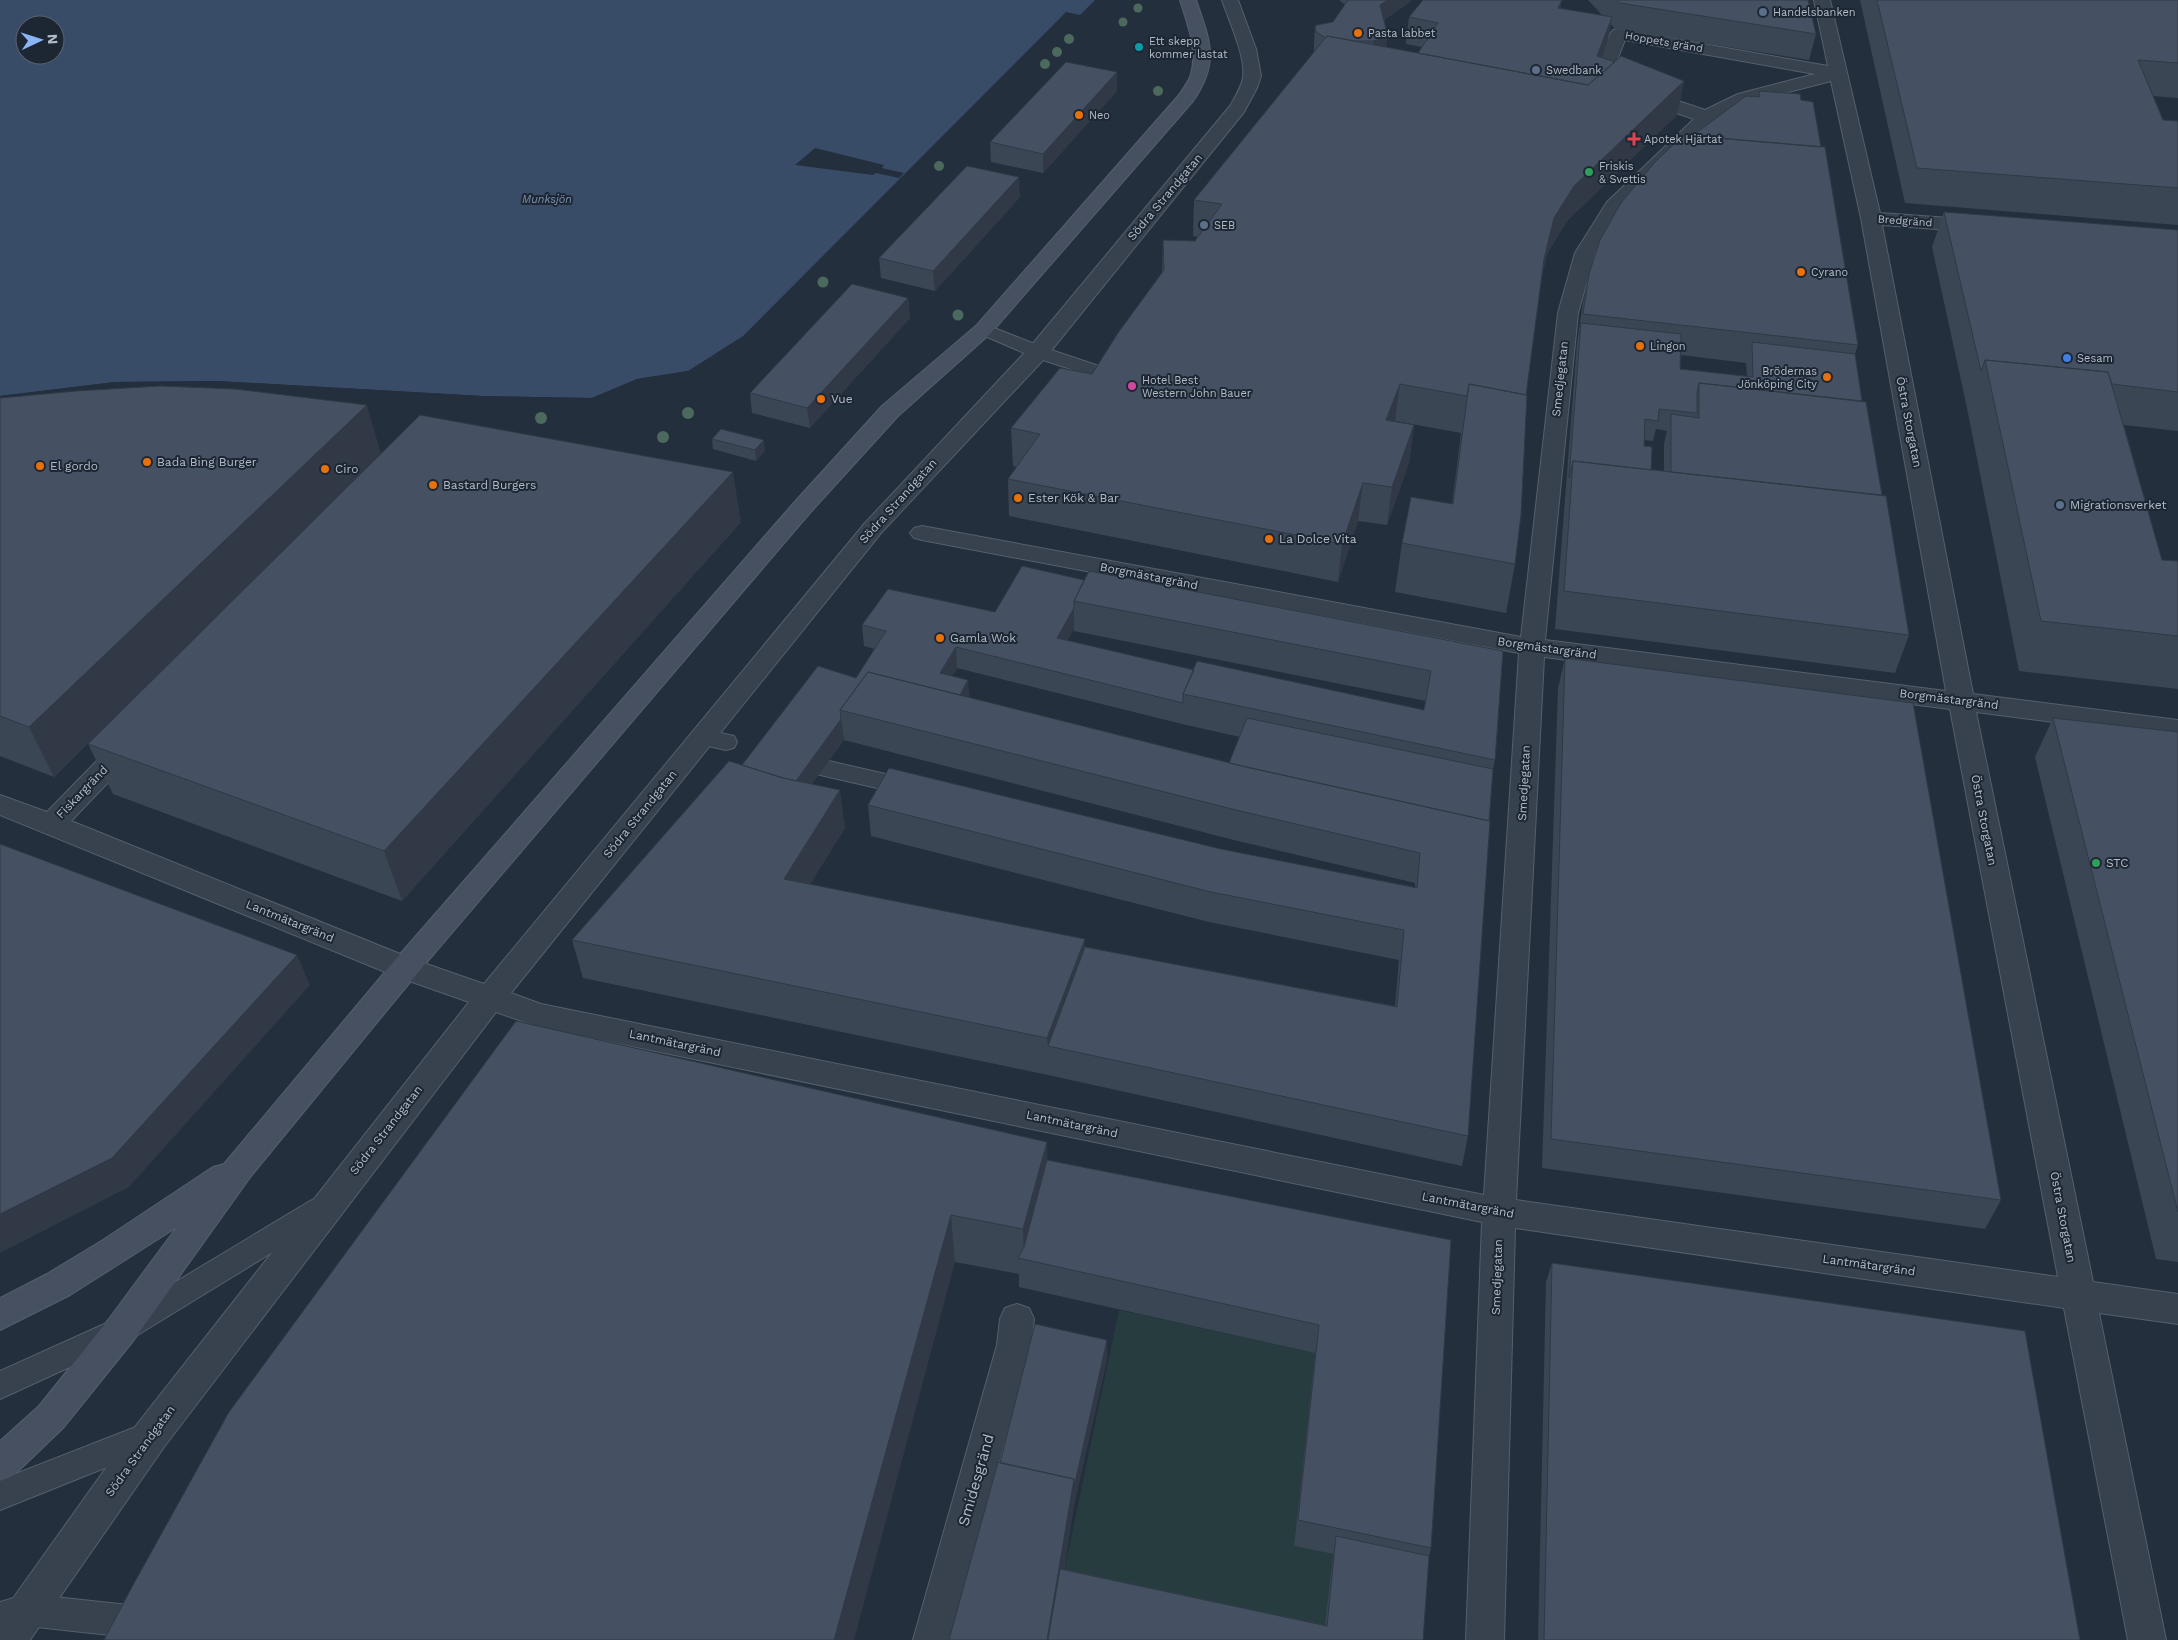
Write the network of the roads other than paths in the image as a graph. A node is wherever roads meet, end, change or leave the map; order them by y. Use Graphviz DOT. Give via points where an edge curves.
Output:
graph roads {
  1 [pos="1188,0"];
  2 [pos="1230,0"];
  3 [pos="1822,0"];
  4 [pos="1840,73"];
  5 [pos="1706,117"];
  6 [pos="1871,218"];
  7 [pos="2000,228"];
  8 [pos="984,330"];
  9 [pos="1038,352"];
  10 [pos="1113,377"];
  11 [pos="922,533"];
  12 [pos="1532,647"];
  13 [pos="1961,701"];
  14 [pos="147,725"];
  15 [pos="2178,729"];
  16 [pos="824,768"];
  17 [pos="929,792"];
  18 [pos="0,805"];
  19 [pos="52,824"];
  20 [pos="405,968"];
  21 [pos="489,999"];
  22 [pos="240,1167"];
  23 [pos="328,1204"];
  24 [pos="1499,1212"];
  25 [pos="2078,1296"];
  26 [pos="2178,1309"];
  27 [pos="0,1314"];
  28 [pos="1017,1319"];
  29 [pos="121,1330"];
  30 [pos="0,1385"];
  31 [pos="151,1434"];
  32 [pos="0,1464"];
  33 [pos="0,1496"];
  34 [pos="12,1623"];
  35 [pos="166,1626"];
  36 [pos="932,1640"];
  37 [pos="1485,1640"];
  38 [pos="2147,1640"];
  1 -- 8 [label="street" via="1202,58 1200,74 1187,97"];
  2 -- 9 [label="street, Södra Strandgatan" via="1252,75 1238,108"];
  3 -- 4 [label="street, Östra Storgatan"];
  4 -- 5 [label="street, Smedjegatan" via="1744,98"];
  4 -- 5 [label="street, Hoppets gränd" via="1619,34 1600,81"];
  4 -- 6 [label="street, Östra Storgatan"];
  5 -- 12 [label="street, Smedjegatan" via="1614,206 1585,253 1568,314"];
  6 -- 7 [label="street, Bredgränd"];
  6 -- 13 [label="street, Östra Storgatan"];
  8 -- 9 [label="lane"];
  8 -- 20 [label="street" via="884,418"];
  9 -- 10 [label="lane"];
  9 -- 21 [label="street, Södra Strandgatan" via="873,528 715,739"];
  11 -- 12 [label="street, Borgmästargränd"];
  12 -- 13 [label="street, Borgmästargränd"];
  12 -- 24 [label="street, Smedjegatan"];
  13 -- 15 [label="street, Borgmästargränd"];
  13 -- 25 [label="street, Östra Storgatan"];
  14 -- 19 [label="street, Fiskargränd"];
  16 -- 17 [label="lane"];
  18 -- 19 [label="street, Lantmätargränd"];
  19 -- 20 [label="street, Lantmätargränd"];
  20 -- 21 [label="street, Lantmätargränd"];
  20 -- 22 [label="street"];
  21 -- 23 [label="street, Södra Strandgatan"];
  21 -- 24 [label="street, Lantmätargränd" via="539,1015"];
  22 -- 27 [label="street" via="110,1255"];
  22 -- 29 [label="street"];
  23 -- 29 [label="lane"];
  23 -- 31 [label="street, Södra Strandgatan"];
  24 -- 25 [label="street, Lantmätargränd"];
  24 -- 37 [label="street, Smedjegatan"];
  25 -- 26 [label="street, Lantmätargränd"];
  25 -- 38 [label="street, Östra Storgatan"];
  28 -- 36 [label="street, Smidesgränd" via="1014,1345"];
  29 -- 30 [label="lane"];
  29 -- 32 [label="street" via="51,1417"];
  31 -- 33 [label="lane"];
  31 -- 34 [label="street, Södra Strandgatan"];
  34 -- 35 [label="lane" via="113,1618"];
}
